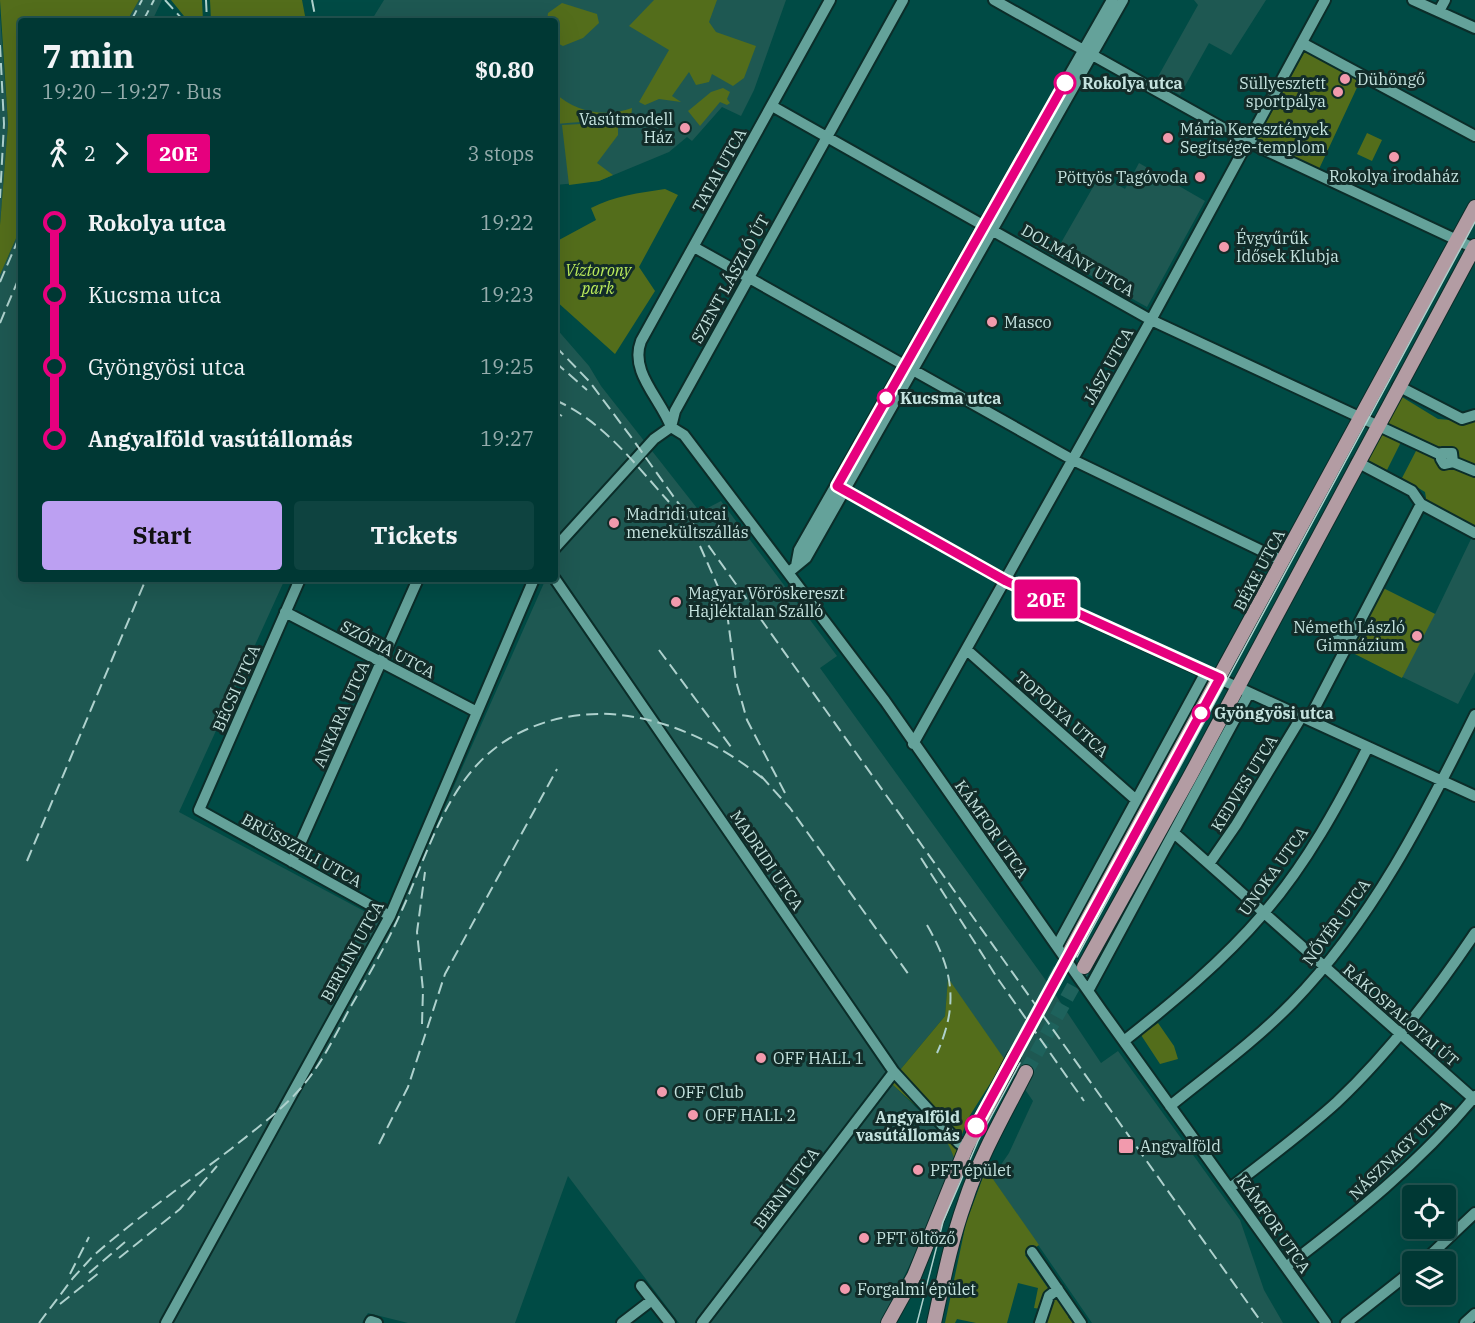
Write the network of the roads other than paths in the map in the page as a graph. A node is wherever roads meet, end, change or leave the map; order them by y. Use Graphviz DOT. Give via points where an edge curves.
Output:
graph roads {
  1 [pos="830,0"];
  2 [pos="903,0"];
  3 [pos="994,0"];
  4 [pos="1112,0"];
  5 [pos="1123,0"];
  6 [pos="1325,0"];
  7 [pos="1413,0"];
  8 [pos="1445,0"];
  9 [pos="1439,11"];
  10 [pos="1475,28"];
  11 [pos="1302,43"];
  12 [pos="1087,53"];
  13 [pos="772,106"];
  14 [pos="827,135"];
  15 [pos="1475,136"];
  16 [pos="1248,142"];
  17 [pos="1475,207"];
  18 [pos="989,227"];
  19 [pos="1457,239"];
  20 [pos="694,247"];
  21 [pos="1474,247"];
  22 [pos="748,277"];
  23 [pos="1151,320"];
  24 [pos="637,355"];
  25 [pos="909,368"];
  26 [pos="1398,386"];
  27 [pos="1475,415"];
  28 [pos="1361,418"];
  29 [pos="1377,426"];
  30 [pos="671,428"];
  31 [pos="1073,460"];
  32 [pos="1357,462"];
  33 [pos="1475,471"];
  34 [pos="841,488"];
  35 [pos="1421,504"];
  36 [pos="1475,533"];
  37 [pos="558,545"];
  38 [pos="1283,561"];
  39 [pos="792,569"];
  40 [pos="1006,581"];
  41 [pos="299,582"];
  42 [pos="417,582"];
  43 [pos="533,582"];
  44 [pos="557,582"];
  45 [pos="285,612"];
  46 [pos="1336,635"];
  47 [pos="1350,642"];
  48 [pos="968,651"];
  49 [pos="381,662"];
  50 [pos="1206,672"];
  51 [pos="1220,678"];
  52 [pos="1243,690"];
  53 [pos="477,712"];
  54 [pos="1475,715"];
  55 [pos="1305,718"];
  56 [pos="913,744"];
  57 [pos="1368,747"];
  58 [pos="1442,780"];
  59 [pos="1475,796"];
  60 [pos="1135,799"];
  61 [pos="199,810"];
  62 [pos="1174,832"];
  63 [pos="292,862"];
  64 [pos="1209,864"];
  65 [pos="1264,913"];
  66 [pos="390,916"];
  67 [pos="1475,933"];
  68 [pos="1057,946"];
  69 [pos="1071,949"];
  70 [pos="1084,966"];
  71 [pos="1324,967"];
  72 [pos="1088,991"];
  73 [pos="1401,1034"];
  74 [pos="1124,1041"];
  75 [pos="1014,1056"];
  76 [pos="894,1072"];
  77 [pos="1026,1072"];
  78 [pos="1474,1098"];
  79 [pos="1170,1106"];
  80 [pos="966,1148"];
  81 [pos="1230,1188"];
  82 [pos="1475,1213"];
  83 [pos="1435,1251"];
  84 [pos="1032,1252"];
  85 [pos="1286,1267"];
  86 [pos="1402,1279"];
  87 [pos="641,1286"];
  88 [pos="1058,1289"];
  89 [pos="652,1300"];
  90 [pos="1475,1314"];
  91 [pos="166,1323"];
  92 [pos="622,1323"];
  93 [pos="670,1323"];
  94 [pos="702,1323"];
  95 [pos="888,1323"];
  96 [pos="934,1323"];
  97 [pos="1040,1323"];
  98 [pos="1082,1323"];
  99 [pos="1326,1323"];
  100 [pos="1346,1323"];
  101 [pos="1465,1323"];
  1 -- 13 [label="street, TATAI UTCA"];
  2 -- 14 [label="street, SZENT LÁSZLÓ ÚT"];
  3 -- 12 [label="street"];
  4 -- 12 [label="street"];
  5 -- 12 [label="street"];
  6 -- 11 [label="street, JÁSZ UTCA"];
  7 -- 9 [label="street"];
  8 -- 9 [label="street"];
  9 -- 10 [label="street"];
  11 -- 15 [label="street"];
  11 -- 16 [label="street, JÁSZ UTCA"];
  12 -- 16 [label="street"];
  12 -- 18 [label="street"];
  13 -- 14 [label="street, DOLMÁNY UTCA"];
  13 -- 20 [label="street, TATAI UTCA"];
  14 -- 18 [label="street, DOLMÁNY UTCA"];
  14 -- 22 [label="street, SZENT LÁSZLÓ ÚT"];
  16 -- 19 [label="street"];
  16 -- 23 [label="street, JÁSZ UTCA"];
  17 -- 19 [label="main road, BÉKE UTCA"];
  18 -- 23 [label="street, DOLMÁNY UTCA"];
  18 -- 25 [label="street"];
  19 -- 21 [label="street"];
  19 -- 28 [label="main road, BÉKE UTCA"];
  20 -- 22 [label="street"];
  20 -- 24 [label="street, TATAI UTCA"];
  21 -- 26 [label="main road"];
  22 -- 25 [label="street"];
  22 -- 30 [label="street, SZENT LÁSZLÓ ÚT" via="675,411"];
  23 -- 28 [label="street, DOLMÁNY UTCA"];
  23 -- 31 [label="street, JÁSZ UTCA"];
  24 -- 30 [label="street, KÁMFOR UTCA" via="638,368 664,408"];
  25 -- 31 [label="street"];
  25 -- 34 [label="street"];
  26 -- 27 [label="street" via="1462,419"];
  26 -- 29 [label="main road"];
  28 -- 29 [label="street, DOLMÁNY UTCA"];
  28 -- 38 [label="main road, BÉKE UTCA"];
  29 -- 32 [label="main road"];
  29 -- 33 [label="street, DOLMÁNY UTCA" via="1441,455 1445,465 1453,462"];
  30 -- 37 [label="street" via="654,439"];
  30 -- 39 [label="street, KÁMFOR UTCA" via="684,435"];
  31 -- 38 [label="street"];
  31 -- 40 [label="street, JÁSZ UTCA"];
  32 -- 35 [label="street" via="1412,491"];
  32 -- 52 [label="main road"];
  34 -- 39 [label="street" via="799,550"];
  34 -- 40 [label="street"];
  35 -- 36 [label="street"];
  35 -- 47 [label="street, KEDVES UTCA"];
  38 -- 51 [label="main road, BÉKE UTCA"];
  39 -- 56 [label="street, KÁMFOR UTCA"];
  40 -- 48 [label="street, JÁSZ UTCA"];
  40 -- 50 [label="street"];
  41 -- 45 [label="street, BÉCSI UTCA"];
  42 -- 49 [label="street, ANKARA UTCA"];
  43 -- 53 [label="street, BERLINI UTCA"];
  44 -- 76 [label="street, MADRIDI UTCA"];
  45 -- 49 [label="street, SZÓFIA UTCA"];
  45 -- 61 [label="street, BÉCSI UTCA"];
  46 -- 47 [label="street"];
  47 -- 55 [label="street, KEDVES UTCA"];
  48 -- 56 [label="street, JÁSZ UTCA"];
  48 -- 60 [label="street, TOPOLYA UTCA"];
  49 -- 53 [label="street, SZÓFIA UTCA"];
  49 -- 63 [label="street, ANKARA UTCA"];
  50 -- 51 [label="street"];
  50 -- 60 [label="street"];
  51 -- 52 [label="street"];
  51 -- 69 [label="main road, BÉKE UTCA"];
  52 -- 55 [label="street"];
  52 -- 62 [label="street"];
  52 -- 70 [label="main road"];
  53 -- 66 [label="street, BERLINI UTCA"];
  54 -- 58 [label="street, NŐVÉR UTCA"];
  55 -- 57 [label="street"];
  55 -- 64 [label="street, KEDVES UTCA"];
  56 -- 68 [label="street, KÁMFOR UTCA"];
  57 -- 58 [label="street"];
  57 -- 65 [label="street, UNOKA UTCA" via="1348,787"];
  58 -- 59 [label="street"];
  58 -- 71 [label="street, NŐVÉR UTCA" via="1374,898"];
  60 -- 68 [label="street"];
  61 -- 63 [label="street, BRÜSSZELI UTCA"];
  62 -- 64 [label="street, RÁKOSPALOTAI ÚT"];
  62 -- 72 [label="street"];
  63 -- 66 [label="street, BRÜSSZELI UTCA"];
  64 -- 65 [label="street, RÁKOSPALOTAI ÚT"];
  65 -- 71 [label="street, RÁKOSPALOTAI ÚT"];
  65 -- 74 [label="street, UNOKA UTCA" via="1216,963"];
  66 -- 91 [label="street, BERLINI UTCA"];
  67 -- 73 [label="street"];
  68 -- 72 [label="street, KÁMFOR UTCA"];
  71 -- 73 [label="street, RÁKOSPALOTAI ÚT"];
  71 -- 79 [label="street, NŐVÉR UTCA" via="1242,1049"];
  72 -- 74 [label="street, KÁMFOR UTCA"];
  73 -- 78 [label="street, RÁKOSPALOTAI ÚT"];
  73 -- 81 [label="street" via="1337,1102"];
  74 -- 79 [label="street, KÁMFOR UTCA"];
  75 -- 80 [label="main road"];
  76 -- 80 [label="street, MADRIDI UTCA"];
  76 -- 94 [label="street, BERNI UTCA"];
  77 -- 96 [label="main road" via="975,1175 956,1228"];
  78 -- 85 [label="street, NÁSZNAGY UTCA" via="1402,1175"];
  79 -- 81 [label="street, KÁMFOR UTCA"];
  80 -- 95 [label="main road" via="914,1275"];
  81 -- 85 [label="street, KÁMFOR UTCA"];
  82 -- 83 [label="street"];
  84 -- 88 [label="street"];
  85 -- 99 [label="street, KÁMFOR UTCA"];
  86 -- 100 [label="street"];
  87 -- 89 [label="street"];
  88 -- 97 [label="street" via="1049,1296"];
  88 -- 98 [label="street"];
  89 -- 92 [label="street"];
  89 -- 93 [label="street"];
  90 -- 101 [label="street"];
}
